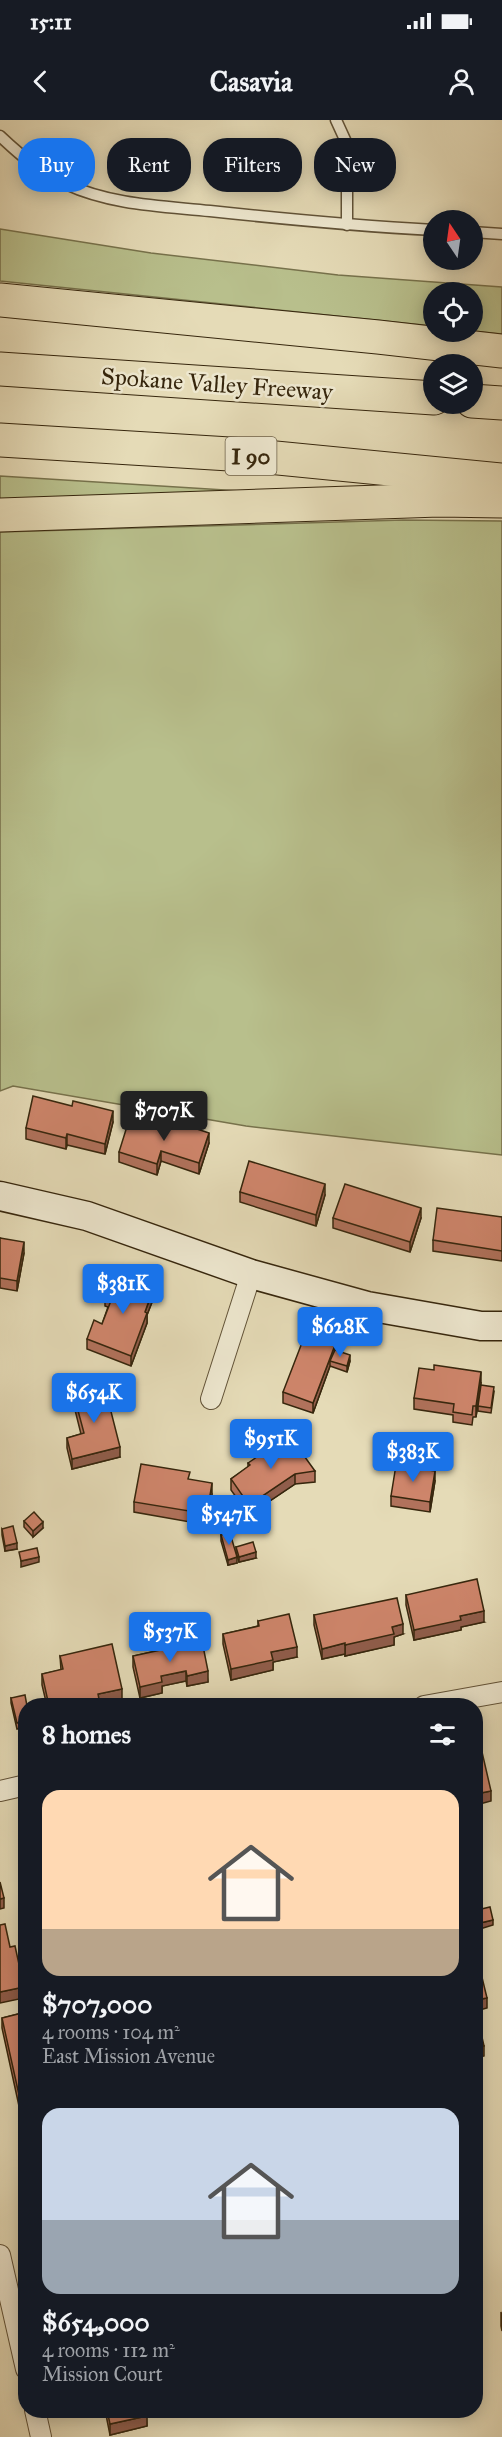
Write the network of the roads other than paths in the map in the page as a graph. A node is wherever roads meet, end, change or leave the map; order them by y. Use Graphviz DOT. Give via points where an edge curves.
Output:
graph roads {
  1 [pos="336,120"];
  2 [pos="0,136"];
  3 [pos="347,225"];
  4 [pos="423,229"];
  5 [pos="483,233"];
  6 [pos="502,234"];
  7 [pos="0,300"];
  8 [pos="502,351"];
  9 [pos="0,369"];
  10 [pos="423,398"];
  11 [pos="483,402"];
  12 [pos="502,403"];
  13 [pos="0,440"];
  14 [pos="502,480"];
  15 [pos="502,501"];
  16 [pos="0,515"];
  17 [pos="0,1196"];
  18 [pos="251,1274"];
  19 [pos="502,1326"];
  20 [pos="210,1399"];
  21 [pos="502,1692"];
  22 [pos="469,1698"];
  23 [pos="18,1787"];
  24 [pos="0,1791"];
  25 [pos="0,2254"];
  26 [pos="18,2334"];
  27 [pos="37,2418"];
  28 [pos="41,2437"];
  1 -- 3 [label="lane" via="346,144"];
  2 -- 3 [label="lane" via="39,170 104,198"];
  3 -- 4 [label="lane"];
  5 -- 6 [label="lane"];
  7 -- 8 [label="highway"];
  9 -- 10 [label="highway, Spokane Valley Freeway"];
  11 -- 12 [label="highway"];
  13 -- 14 [label="highway, I 90" via="246,455"];
  15 -- 16 [label="highway"];
  17 -- 18 [label="street" via="87,1216"];
  18 -- 19 [label="street" via="368,1306 481,1326"];
  18 -- 20 [label="street"];
  21 -- 22 [label="street"];
  23 -- 24 [label="street"];
  25 -- 26 [label="street"];
  27 -- 28 [label="street"];
}
